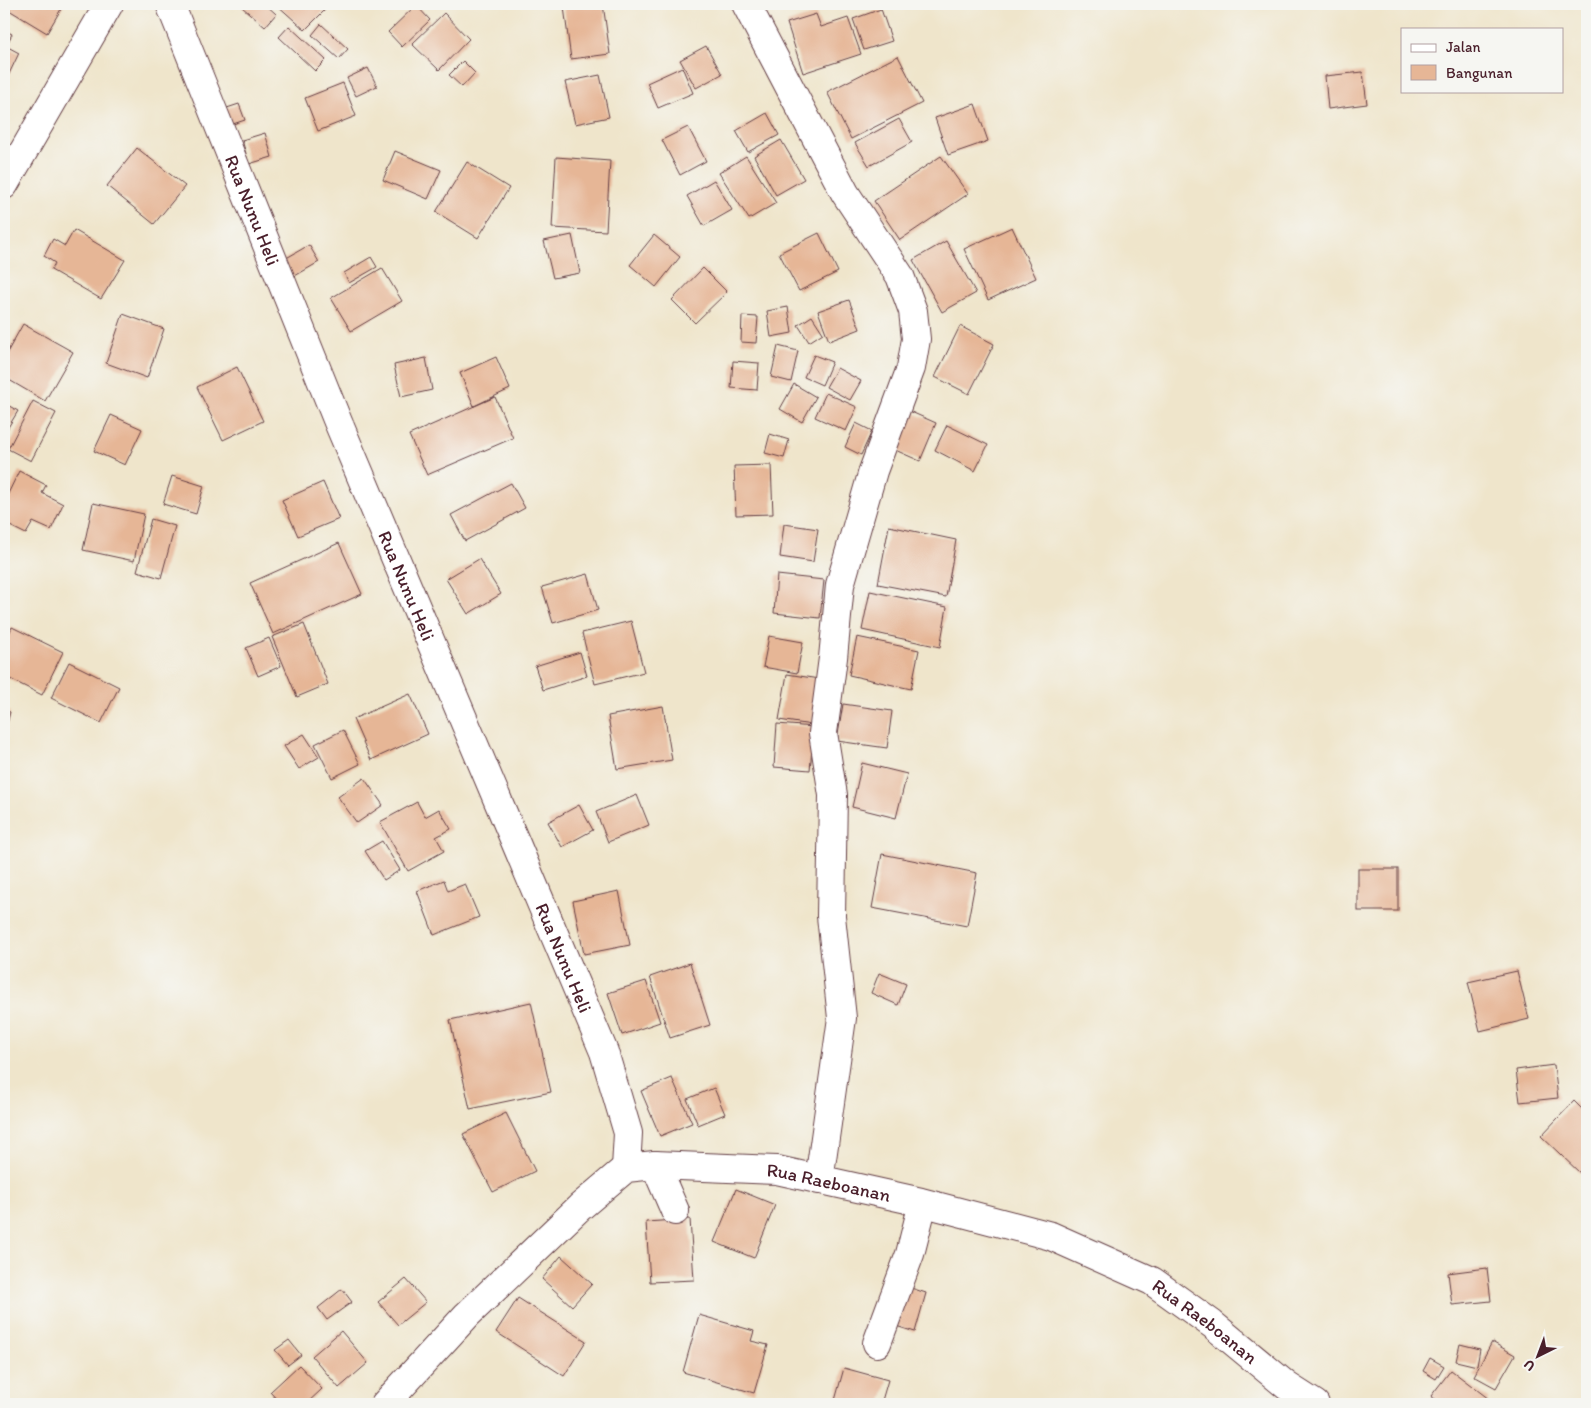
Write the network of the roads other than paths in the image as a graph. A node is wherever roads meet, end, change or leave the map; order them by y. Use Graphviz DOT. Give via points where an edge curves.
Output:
graph roads {
  1 [pos="109,4"];
  2 [pos="170,4"];
  3 [pos="746,4"];
  4 [pos="4,185"];
  5 [pos="655,1165"];
  6 [pos="626,1168"];
  7 [pos="820,1180"];
  8 [pos="923,1202"];
  9 [pos="675,1211"];
  10 [pos="877,1343"];
  11 [pos="385,1404"];
  12 [pos="1315,1404"];
  1 -- 4 [label="street"];
  2 -- 6 [label="street, Rua Nunu Heli" via="338,422 604,1052 628,1133"];
  3 -- 7 [label="street" via="845,193 900,276 913,311 916,339 911,368 872,471 840,585 823,732 833,795 831,916 842,1018"];
  5 -- 6 [label="street, Rua Raeboanan"];
  5 -- 7 [label="street, Rua Raeboanan" via="777,1170"];
  5 -- 9 [label="street"];
  6 -- 11 [label="street" via="580,1207 467,1315"];
  7 -- 8 [label="street, Rua Raeboanan"];
  8 -- 10 [label="street" via="910,1254"];
  8 -- 12 [label="street, Rua Raeboanan" via="1051,1236 1152,1281"];
}
